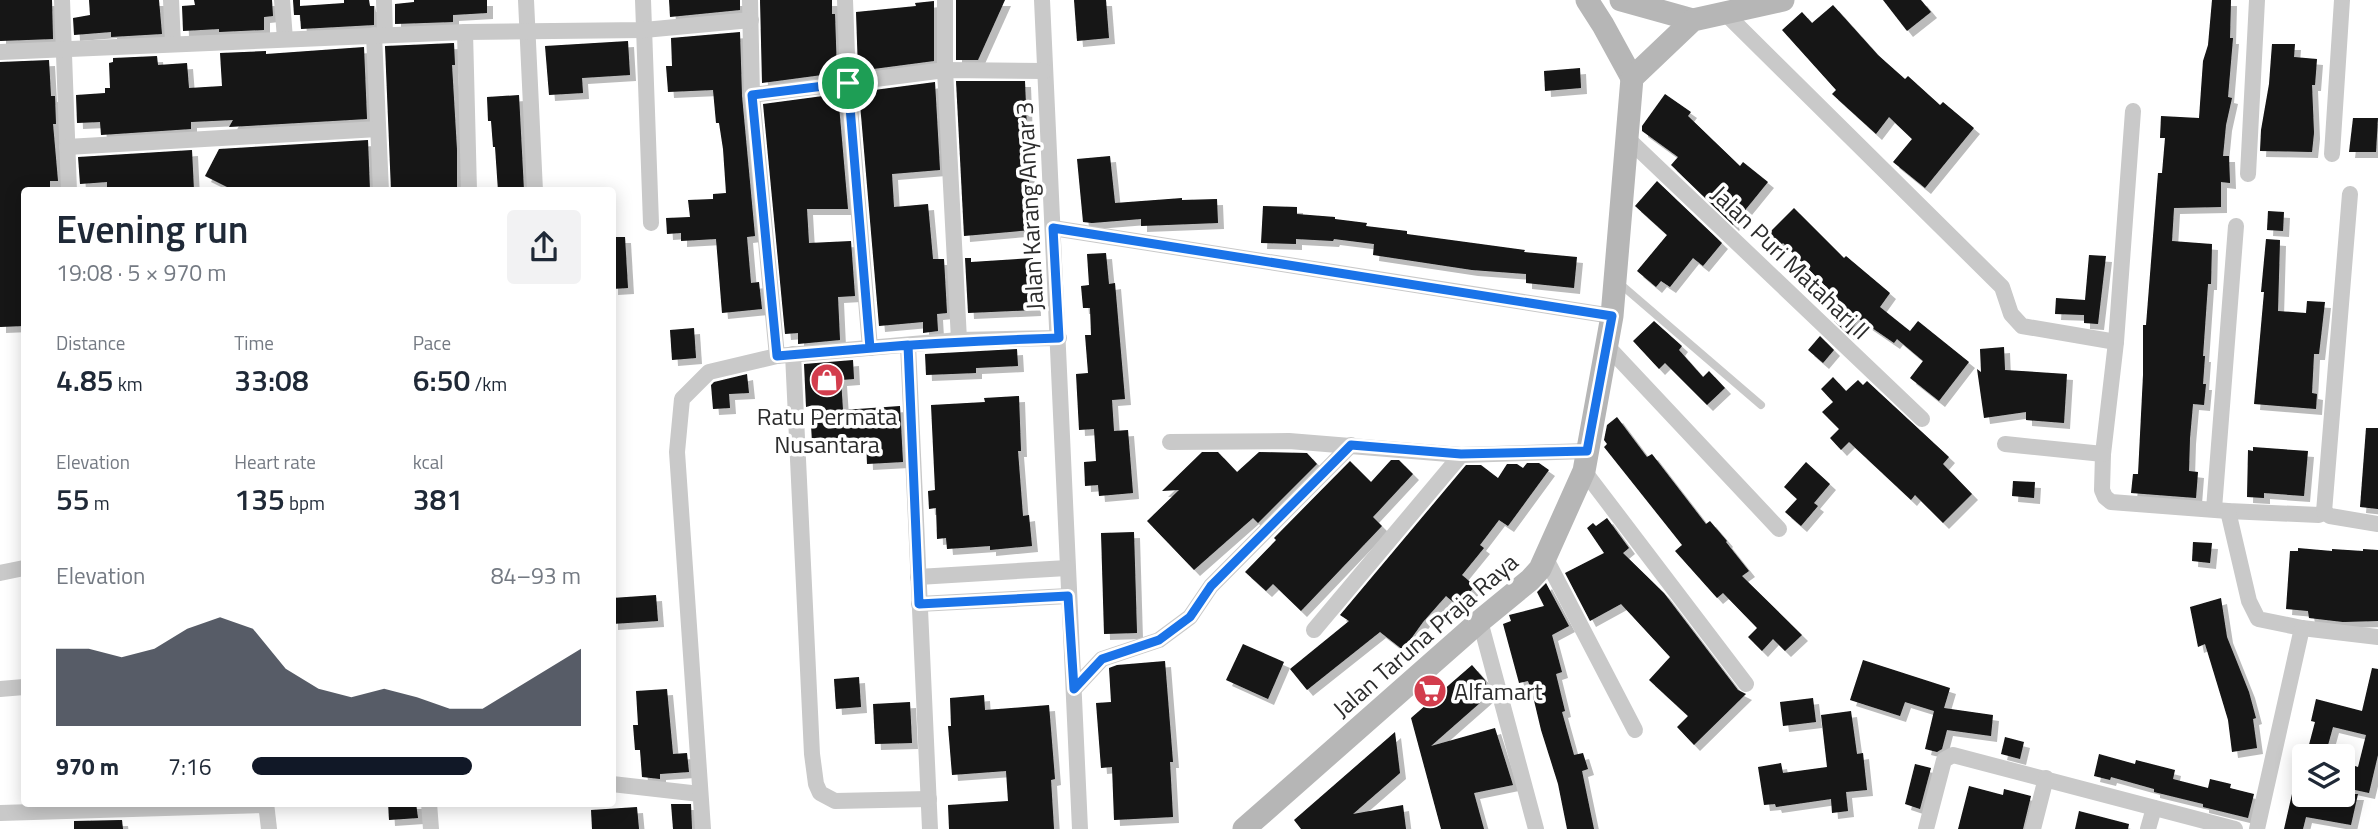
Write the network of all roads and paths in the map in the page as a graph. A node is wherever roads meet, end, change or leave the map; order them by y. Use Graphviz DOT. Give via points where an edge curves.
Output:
graph roads {
  1 [pos="62,0"];
  2 [pos="172,0"];
  3 [pos="282,0"];
  4 [pos="384,0"];
  5 [pos="526,0"];
  6 [pos="643,0"];
  7 [pos="750,0"];
  8 [pos="845,0"];
  9 [pos="945,0"];
  10 [pos="1042,0"];
  11 [pos="1587,0"];
  12 [pos="1621,0"];
  13 [pos="1783,0"];
  14 [pos="2257,0"];
  15 [pos="2342,0"];
  16 [pos="1725,13"];
  17 [pos="751,20"];
  18 [pos="1693,20"];
  19 [pos="644,30"];
  20 [pos="528,31"];
  21 [pos="465,32"];
  22 [pos="379,35"];
  23 [pos="285,39"];
  24 [pos="173,44"];
  25 [pos="64,49"];
  26 [pos="0,52"];
  27 [pos="946,70"];
  28 [pos="1044,71"];
  29 [pos="1632,78"];
  30 [pos="848,83"];
  31 [pos="752,95"];
  32 [pos="2133,111"];
  33 [pos="378,129"];
  34 [pos="1628,138"];
  35 [pos="67,147"];
  36 [pos="2332,154"];
  37 [pos="2248,174"];
  38 [pos="69,187"];
  39 [pos="381,187"];
  40 [pos="469,187"];
  41 [pos="535,187"];
  42 [pos="2350,194"];
  43 [pos="651,223"];
  44 [pos="2236,226"];
  45 [pos="1053,228"];
  46 [pos="1616,281"];
  47 [pos="1612,316"];
  48 [pos="1059,338"];
  49 [pos="959,341"];
  50 [pos="2116,342"];
  51 [pos="908,345"];
  52 [pos="1607,346"];
  53 [pos="870,348"];
  54 [pos="785,355"];
  55 [pos="1761,405"];
  56 [pos="1922,419"];
  57 [pos="1171,442"];
  58 [pos="2005,444"];
  59 [pos="1351,445"];
  60 [pos="1461,454"];
  61 [pos="2103,454"];
  62 [pos="1586,461"];
  63 [pos="2221,510"];
  64 [pos="2324,512"];
  65 [pos="2378,524"];
  66 [pos="1779,528"];
  67 [pos="1546,559"];
  68 [pos="1067,568"];
  69 [pos="21,569"];
  70 [pos="0,573"];
  71 [pos="918,577"];
  72 [pos="1068,596"];
  73 [pos="919,604"];
  74 [pos="1480,621"];
  75 [pos="2302,628"];
  76 [pos="1314,630"];
  77 [pos="2378,637"];
  78 [pos="1746,684"];
  79 [pos="21,687"];
  80 [pos="0,689"];
  81 [pos="1074,689"];
  82 [pos="1635,730"];
  83 [pos="2046,778"];
  84 [pos="616,784"];
  85 [pos="700,794"];
  86 [pos="929,799"];
  87 [pos="177,807"];
  88 [pos="266,807"];
  89 [pos="429,807"];
  90 [pos="2154,808"];
  91 [pos="0,813"];
  92 [pos="269,829"];
  93 [pos="432,829"];
  94 [pos="703,829"];
  95 [pos="930,829"];
  96 [pos="1080,829"];
  97 [pos="1244,829"];
  98 [pos="1536,829"];
  99 [pos="1926,829"];
  100 [pos="2032,829"];
  101 [pos="2148,829"];
  102 [pos="2235,829"];
  103 [pos="2257,829"];
  1 -- 25 [label="street"];
  2 -- 24 [label="street"];
  3 -- 23 [label="street"];
  4 -- 22 [label="street"];
  5 -- 20 [label="street"];
  6 -- 19 [label="street"];
  7 -- 17 [label="street"];
  8 -- 30 [label="street"];
  9 -- 27 [label="street"];
  10 -- 28 [label="street, Jalan Karang Anyar 3"];
  11 -- 29 [label="street"];
  12 -- 18 [label="street"];
  13 -- 16 [label="street"];
  14 -- 37 [label="street"];
  15 -- 36 [label="street"];
  16 -- 18 [label="street"];
  16 -- 50 [label="street" via="2002,287 2011,314 2022,326"];
  17 -- 19 [label="street"];
  17 -- 31 [label="street"];
  18 -- 29 [label="street"];
  19 -- 20 [label="street"];
  19 -- 43 [label="street"];
  20 -- 21 [label="street"];
  20 -- 41 [label="street"];
  21 -- 22 [label="street"];
  21 -- 40 [label="street"];
  22 -- 23 [label="street"];
  22 -- 33 [label="street"];
  23 -- 24 [label="street"];
  24 -- 25 [label="street"];
  25 -- 26 [label="street"];
  25 -- 35 [label="street"];
  27 -- 28 [label="street"];
  27 -- 30 [label="street"];
  27 -- 49 [label="street"];
  28 -- 45 [label="street, Jalan Karang Anyar 3"];
  29 -- 34 [label="street, Jalan Taruna Praja Raya"];
  30 -- 31 [label="street"];
  30 -- 53 [label="street"];
  31 -- 54 [label="street"];
  32 -- 50 [label="street"];
  33 -- 35 [label="street"];
  33 -- 39 [label="street"];
  34 -- 46 [label="street, Jalan Taruna Praja Raya"];
  34 -- 56 [label="street, Jalan Puri Matahari II"];
  35 -- 38 [label="street"];
  42 -- 64 [label="street"];
  44 -- 63 [label="street"];
  45 -- 47 [label="street"];
  45 -- 48 [label="street, Jalan Karang Anyar 3"];
  46 -- 47 [label="street, Jalan Taruna Praja Raya"];
  46 -- 55 [label="lane"];
  47 -- 52 [label="street, Jalan Taruna Praja Raya"];
  48 -- 49 [label="street"];
  48 -- 68 [label="street, Jalan Karang Anyar 3"];
  49 -- 51 [label="street"];
  50 -- 61 [label="street"];
  51 -- 53 [label="street"];
  51 -- 71 [label="street"];
  52 -- 62 [label="street, Jalan Taruna Praja Raya"];
  52 -- 66 [label="street"];
  53 -- 54 [label="street"];
  54 -- 85 [label="street" via="709,372 682,399 677,452"];
  54 -- 86 [label="street" via="816,784 820,793 835,802"];
  57 -- 59 [label="street"];
  58 -- 61 [label="street"];
  59 -- 60 [label="street"];
  59 -- 81 [label="street" via="1211,586 1190,617 1159,640 1102,659"];
  60 -- 62 [label="street"];
  60 -- 76 [label="street"];
  61 -- 63 [label="street" via="2102,489 2111,502"];
  62 -- 67 [label="street, Jalan Taruna Praja Raya"];
  62 -- 78 [label="street"];
  63 -- 64 [label="street" via="2319,516"];
  63 -- 75 [label="street" via="2253,612 2270,623"];
  64 -- 65 [label="street"];
  67 -- 74 [label="street, Jalan Taruna Praja Raya" via="1530,580"];
  67 -- 82 [label="street"];
  68 -- 71 [label="street"];
  68 -- 72 [label="street, Jalan Karang Anyar 3"];
  69 -- 70 [label="street"];
  71 -- 73 [label="street"];
  72 -- 73 [label="street"];
  72 -- 81 [label="street, Jalan Karang Anyar 3"];
  73 -- 86 [label="street"];
  74 -- 97 [label="street, Jalan Taruna Praja Raya"];
  74 -- 98 [label="street"];
  75 -- 77 [label="street"];
  75 -- 103 [label="street"];
  79 -- 80 [label="street"];
  81 -- 96 [label="street, Jalan Karang Anyar 3"];
  83 -- 90 [label="street"];
  83 -- 99 [label="street" via="1949,756"];
  83 -- 100 [label="street"];
  84 -- 85 [label="street"];
  85 -- 94 [label="street"];
  86 -- 95 [label="street"];
  87 -- 91 [label="street"];
  88 -- 92 [label="street"];
  89 -- 93 [label="street"];
  90 -- 101 [label="street"];
  90 -- 102 [label="street"];
}
